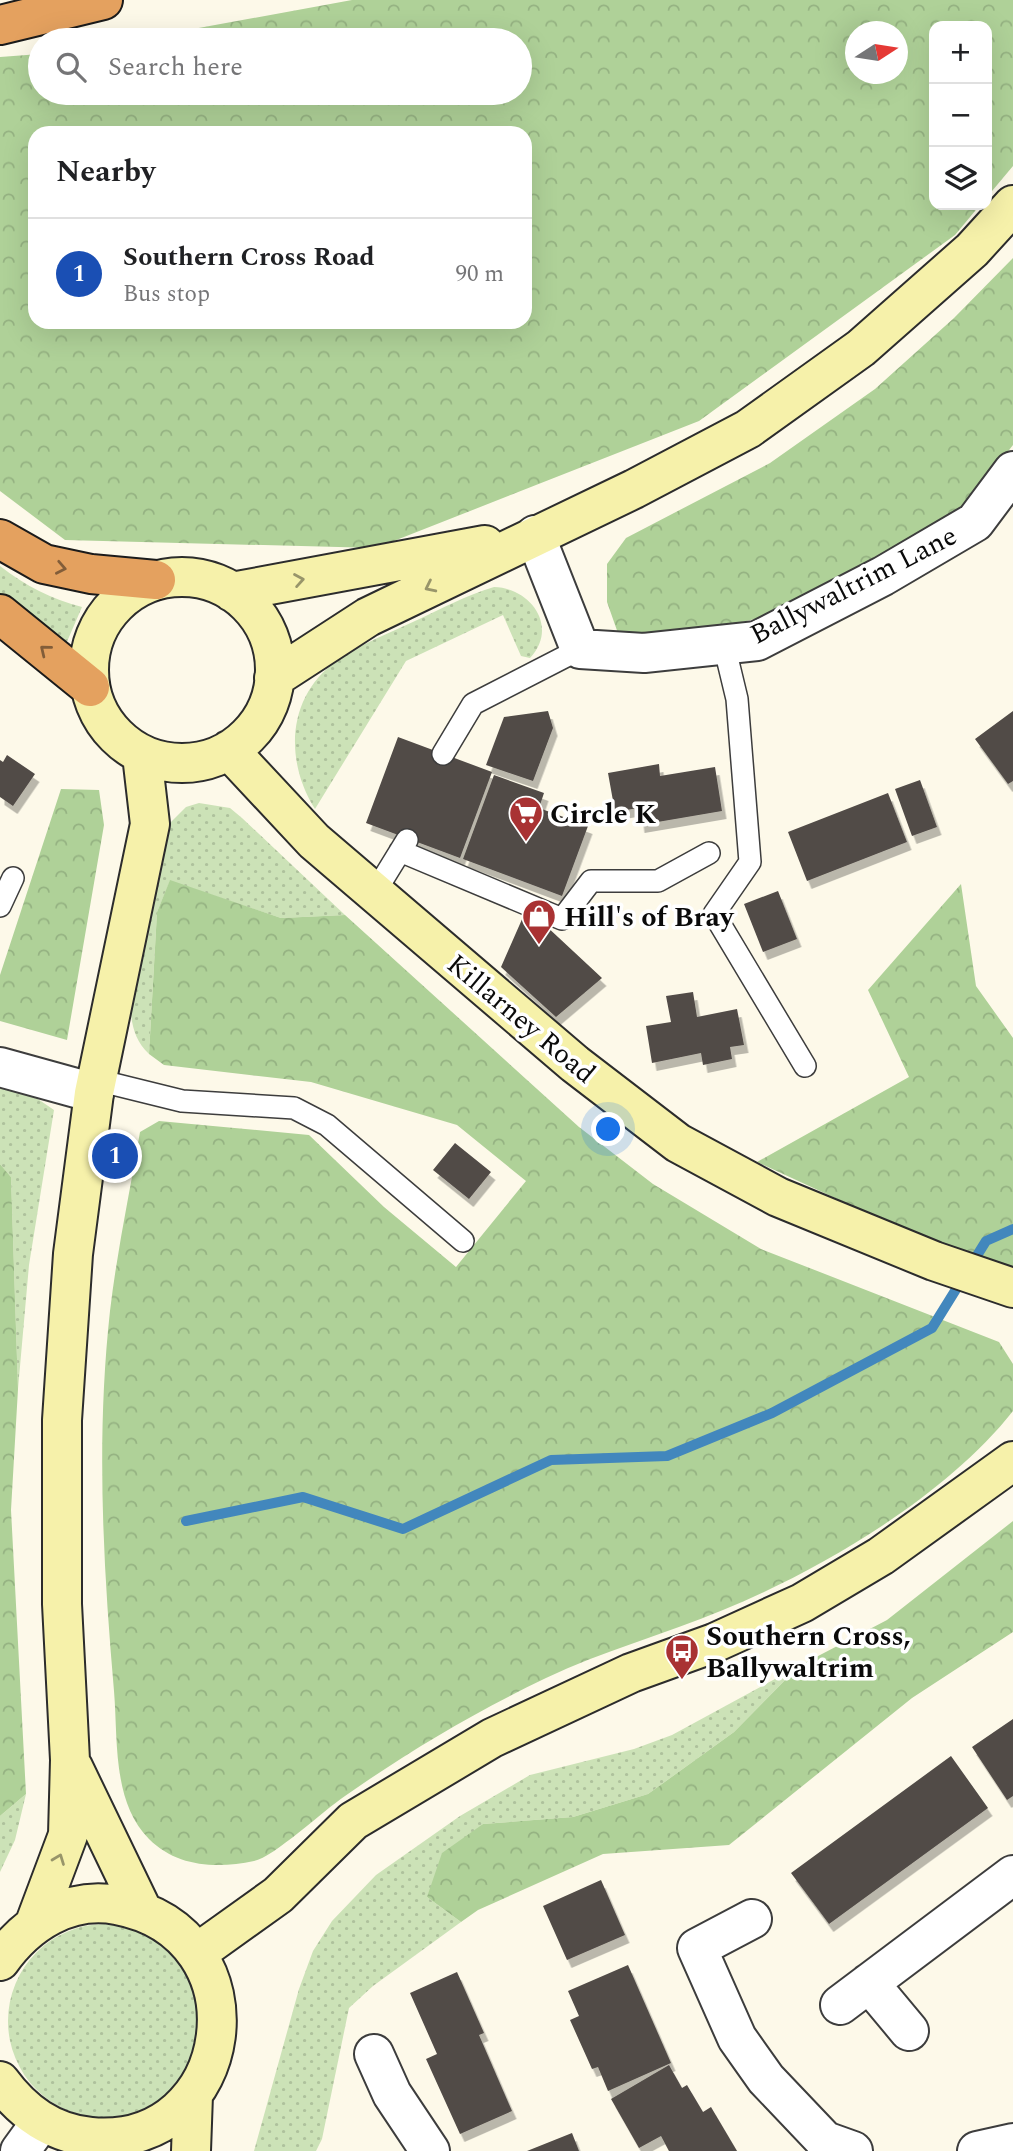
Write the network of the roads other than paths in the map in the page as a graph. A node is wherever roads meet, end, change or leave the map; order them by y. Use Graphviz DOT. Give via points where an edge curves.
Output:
graph roads {
  1 [pos="97,1"];
  2 [pos="0,3"];
  3 [pos="0,25"];
  4 [pos="1013,205"];
  5 [pos="1013,471"];
  6 [pos="535,535"];
  7 [pos="0,539"];
  8 [pos="156,580"];
  9 [pos="232,592"];
  10 [pos="0,614"];
  11 [pos="724,645"];
  12 [pos="580,649"];
  13 [pos="274,678"];
  14 [pos="90,687"];
  15 [pos="229,750"];
  16 [pos="443,754"];
  17 [pos="142,755"];
  18 [pos="191,763"];
  19 [pos="150,824"];
  20 [pos="709,853"];
  21 [pos="13,877"];
  22 [pos="375,892"];
  23 [pos="0,906"];
  24 [pos="0,1066"];
  25 [pos="805,1066"];
  26 [pos="96,1087"];
  27 [pos="463,1241"];
  28 [pos="1013,1287"];
  29 [pos="1012,1461"];
  30 [pos="70,1760"];
  31 [pos="1013,1875"];
  32 [pos="142,1910"];
  33 [pos="752,1919"];
  34 [pos="35,1923"];
  35 [pos="197,1952"];
  36 [pos="0,1961"];
  37 [pos="909,2031"];
  38 [pos="374,2054"];
  39 [pos="0,2081"];
  40 [pos="193,2095"];
  41 [pos="30,2137"];
  42 [pos="1013,2143"];
  43 [pos="112,2145"];
  44 [pos="191,2151"];
  45 [pos="430,2151"];
  46 [pos="853,2151"];
  47 [pos="977,2151"];
  1 -- 2 [label="highway"];
  1 -- 3 [label="highway"];
  4 -- 6 [label="main road" via="972,250 861,348 748,429"];
  5 -- 11 [label="street, Ballywaltrim Lane" via="975,522 883,576 757,640"];
  9 -- 6 [label="main road, one-way"];
  6 -- 12 [label="street"];
  6 -- 13 [label="main road, one-way" via="368,617"];
  7 -- 8 [label="highway, one-way" via="44,564"];
  8 -- 9 [label="main road" via="196,578"];
  8 -- 14 [label="main road" via="129,593 107,614 93,644"];
  9 -- 13 [label="main road" via="254,613 270,640"];
  14 -- 10 [label="highway, one-way"];
  11 -- 12 [label="street, Ballywaltrim Lane" via="644,653"];
  11 -- 25 [label="lane" via="737,699 750,863 713,914"];
  12 -- 16 [label="lane" via="473,704"];
  13 -- 15 [label="main road" via="269,703 256,726"];
  14 -- 17 [label="main road" via="107,726"];
  15 -- 18 [label="main road"];
  15 -- 22 [label="main road, Killarney Road" via="314,841"];
  17 -- 18 [label="main road"];
  17 -- 19 [label="main road"];
  18 -- 19 [label="main road"];
  19 -- 26 [label="main road"];
  20 -- 22 [label="lane" via="658,881 591,881 562,919 404,845"];
  21 -- 23 [label="lane"];
  22 -- 28 [label="main road, Killarney Road" via="575,1064 678,1143 778,1197 934,1261"];
  24 -- 26 [label="street"];
  26 -- 27 [label="lane" via="183,1101 294,1108 327,1125"];
  26 -- 30 [label="main road" via="73,1254 62,1420 62,1604"];
  29 -- 35 [label="main road" via="881,1556 802,1603 714,1643 631,1673 492,1738 353,1821 278,1895"];
  30 -- 32 [label="main road"];
  34 -- 30 [label="main road, one-way" via="68,1835"];
  31 -- 37 [label="street" via="855,1994"];
  32 -- 34 [label="main road" via="100,1904 69,1907"];
  32 -- 35 [label="main road" via="172,1927"];
  33 -- 46 [label="street" via="697,1948 737,2038 766,2079 825,2141"];
  34 -- 36 [label="main road"];
  35 -- 40 [label="main road" via="214,1987 217,2027 211,2062"];
  38 -- 45 [label="street" via="392,2094"];
  39 -- 41 [label="main road" via="17,2104"];
  40 -- 43 [label="main road" via="169,2118"];
  40 -- 44 [label="main road"];
  41 -- 43 [label="main road" via="73,2135"];
  42 -- 47 [label="street"];
}
